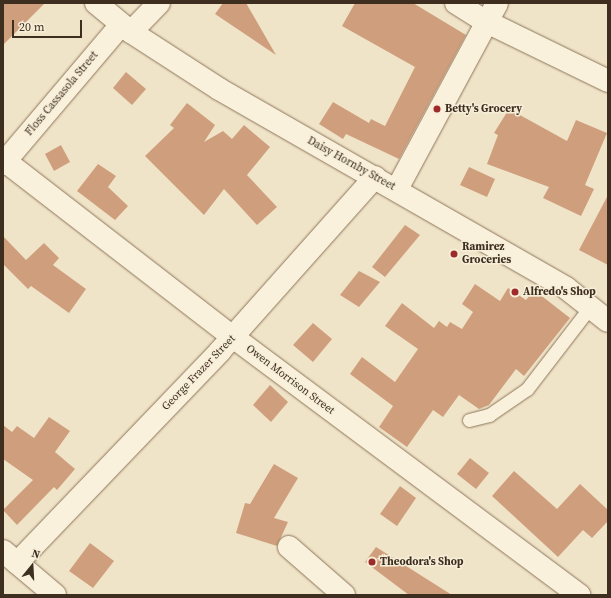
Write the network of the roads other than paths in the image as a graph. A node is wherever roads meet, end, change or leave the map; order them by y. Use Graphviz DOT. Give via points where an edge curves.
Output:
graph roads {
  1 [pos="96,3"];
  2 [pos="159,3"];
  3 [pos="456,3"];
  4 [pos="497,3"];
  5 [pos="487,22"];
  6 [pos="126,28"];
  7 [pos="608,82"];
  8 [pos="4,162"];
  9 [pos="375,177"];
  10 [pos="397,189"];
  11 [pos="591,306"];
  12 [pos="608,321"];
  13 [pos="233,337"];
  14 [pos="469,420"];
  15 [pos="289,547"];
  16 [pos="10,557"];
  17 [pos="55,595"];
  18 [pos="344,595"];
  19 [pos="579,595"];
  1 -- 6 [label="street, Daisy Hornby Street"];
  2 -- 6 [label="street, Floss Cassasola Street"];
  3 -- 5 [label="street"];
  4 -- 5 [label="street"];
  5 -- 7 [label="street"];
  5 -- 10 [label="street"];
  6 -- 8 [label="street, Floss Cassasola Street"];
  6 -- 9 [label="street, Daisy Hornby Street" via="219,89"];
  8 -- 13 [label="street, Owen Morrison Street"];
  9 -- 10 [label="street, Daisy Hornby Street"];
  9 -- 13 [label="street, George Frazer Street"];
  10 -- 11 [label="street, Daisy Hornby Street" via="566,288"];
  11 -- 12 [label="street, Daisy Hornby Street"];
  11 -- 14 [label="lane" via="527,389 489,416"];
  13 -- 16 [label="street, George Frazer Street"];
  13 -- 19 [label="street, Owen Morrison Street"];
  15 -- 18 [label="street"];
  16 -- 17 [label="street"];
}
